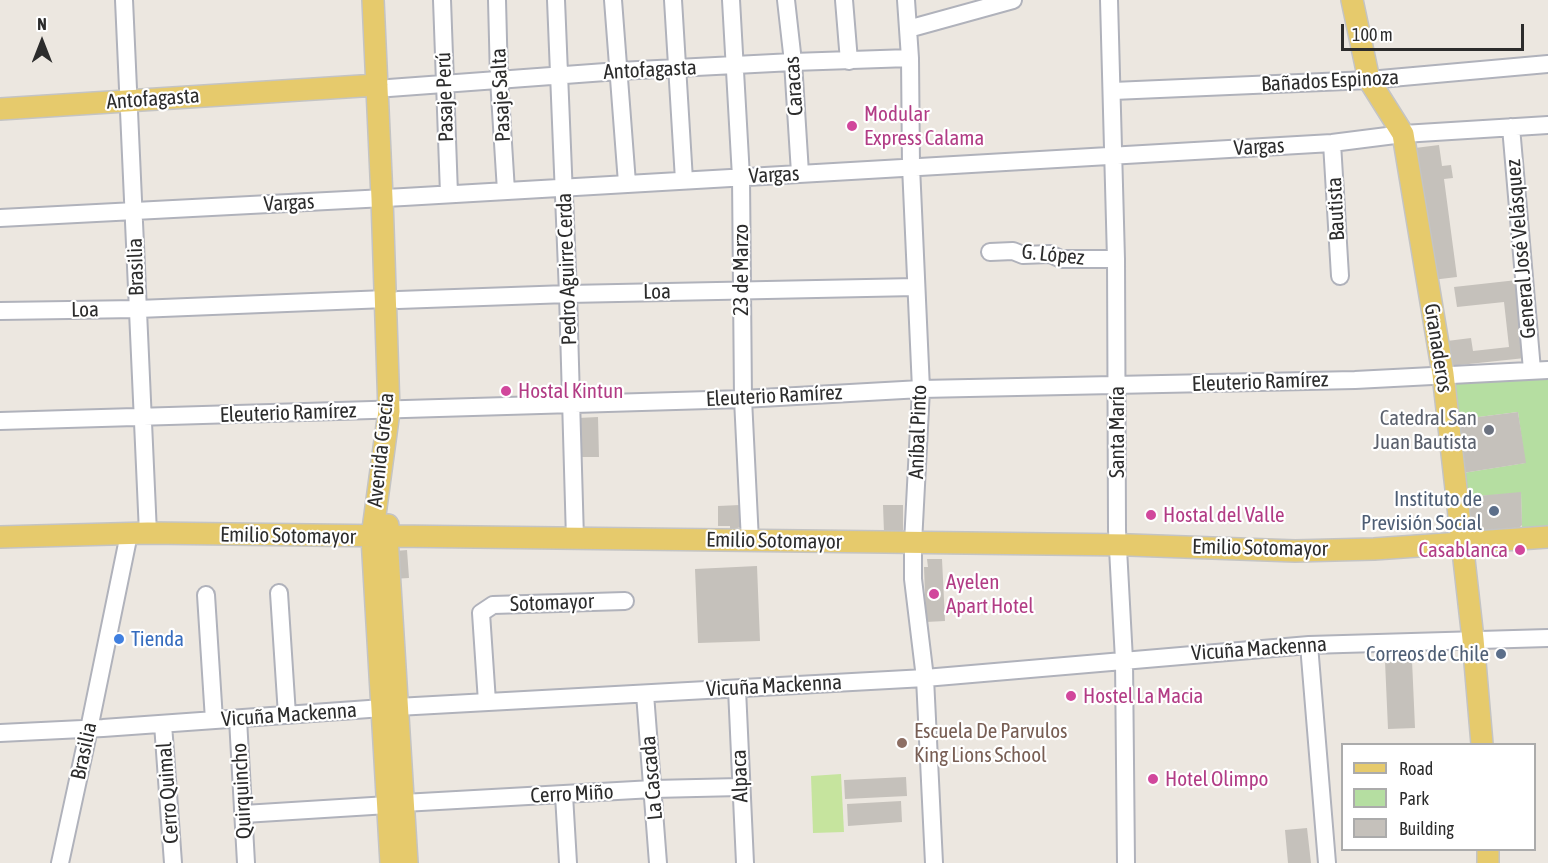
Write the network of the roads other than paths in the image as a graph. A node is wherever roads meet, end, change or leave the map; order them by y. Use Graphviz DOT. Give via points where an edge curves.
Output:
graph roads {
  1 [pos="124,0"];
  2 [pos="373,0"];
  3 [pos="385,0"];
  4 [pos="442,0"];
  5 [pos="496,0"];
  6 [pos="556,0"];
  7 [pos="613,0"];
  8 [pos="673,0"];
  9 [pos="731,0"];
  10 [pos="786,0"];
  11 [pos="844,0"];
  12 [pos="906,0"];
  13 [pos="1012,0"];
  14 [pos="1109,0"];
  15 [pos="1352,0"];
  16 [pos="908,28"];
  17 [pos="910,58"];
  18 [pos="849,61"];
  19 [pos="793,62"];
  20 [pos="1548,64"];
  21 [pos="735,66"];
  22 [pos="677,69"];
  23 [pos="619,71"];
  24 [pos="559,76"];
  25 [pos="499,80"];
  26 [pos="1369,80"];
  27 [pos="444,84"];
  28 [pos="383,86"];
  29 [pos="1113,91"];
  30 [pos="129,101"];
  31 [pos="0,109"];
  32 [pos="1548,125"];
  33 [pos="1511,127"];
  34 [pos="1404,134"];
  35 [pos="1332,142"];
  36 [pos="1114,154"];
  37 [pos="911,166"];
  38 [pos="800,173"];
  39 [pos="741,177"];
  40 [pos="684,180"];
  41 [pos="627,183"];
  42 [pos="564,187"];
  43 [pos="507,190"];
  44 [pos="449,194"];
  45 [pos="389,197"];
  46 [pos="134,212"];
  47 [pos="0,218"];
  48 [pos="990,252"];
  49 [pos="1116,259"];
  50 [pos="1340,276"];
  51 [pos="916,287"];
  52 [pos="741,291"];
  53 [pos="568,294"];
  54 [pos="392,300"];
  55 [pos="138,309"];
  56 [pos="0,311"];
  57 [pos="1540,370"];
  58 [pos="1443,374"];
  59 [pos="1117,386"];
  60 [pos="921,389"];
  61 [pos="743,399"];
  62 [pos="572,404"];
  63 [pos="395,410"];
  64 [pos="143,417"];
  65 [pos="0,421"];
  66 [pos="138,533"];
  67 [pos="0,537"];
  68 [pos="379,537"];
  69 [pos="1548,537"];
  70 [pos="575,539"];
  71 [pos="750,541"];
  72 [pos="913,543"];
  73 [pos="1462,544"];
  74 [pos="1118,546"];
  75 [pos="279,593"];
  76 [pos="206,595"];
  77 [pos="625,601"];
  78 [pos="1548,638"];
  79 [pos="1473,639"];
  80 [pos="1309,645"];
  81 [pos="1124,660"];
  82 [pos="925,678"];
  83 [pos="737,688"];
  84 [pos="645,694"];
  85 [pos="487,702"];
  86 [pos="390,708"];
  87 [pos="287,715"];
  88 [pos="238,718"];
  89 [pos="214,720"];
  90 [pos="163,724"];
  91 [pos="89,729"];
  92 [pos="0,733"];
  93 [pos="1482,743"];
  94 [pos="740,787"];
  95 [pos="653,789"];
  96 [pos="564,795"];
  97 [pos="395,804"];
  98 [pos="244,814"];
  99 [pos="60,863"];
  100 [pos="173,863"];
  101 [pos="246,863"];
  102 [pos="391,863"];
  103 [pos="407,863"];
  104 [pos="568,863"];
  105 [pos="658,863"];
  106 [pos="745,863"];
  107 [pos="934,863"];
  108 [pos="1126,863"];
  109 [pos="1327,863"];
  1 -- 30 [label="street, Brasilia"];
  2 -- 28 [label="main road, Avenida Grecia"];
  3 -- 28 [label="main road, Avenida Grecia"];
  4 -- 27 [label="street, Pasaje Perú"];
  5 -- 25 [label="street, Pasaje Salta"];
  6 -- 24 [label="street, Pedro Aguirre Cerda"];
  7 -- 23 [label="street"];
  8 -- 22 [label="street"];
  9 -- 21 [label="street, 23 de Marzo"];
  10 -- 19 [label="street, Caracas"];
  11 -- 18 [label="street"];
  12 -- 16 [label="street, Aníbal Pinto"];
  13 -- 16 [label="street"];
  14 -- 29 [label="street, Santa María"];
  15 -- 26 [label="main road, Granaderos"];
  16 -- 17 [label="street, Aníbal Pinto"];
  17 -- 18 [label="street, Antofagasta"];
  17 -- 37 [label="street, Aníbal Pinto"];
  18 -- 19 [label="street, Antofagasta"];
  19 -- 21 [label="street, Antofagasta"];
  19 -- 38 [label="street, Caracas"];
  20 -- 26 [label="street, Bañados Espinoza"];
  21 -- 22 [label="street, Antofagasta"];
  21 -- 39 [label="street, 23 de Marzo"];
  22 -- 23 [label="street, Antofagasta"];
  22 -- 40 [label="street"];
  23 -- 24 [label="street, Antofagasta"];
  23 -- 41 [label="street"];
  24 -- 25 [label="street, Antofagasta"];
  24 -- 42 [label="street, Pedro Aguirre Cerda"];
  25 -- 27 [label="street, Antofagasta"];
  25 -- 43 [label="street, Pasaje Salta"];
  26 -- 29 [label="street, Bañados Espinoza"];
  26 -- 34 [label="main road, Granaderos"];
  27 -- 28 [label="street, Antofagasta"];
  27 -- 44 [label="street, Pasaje Perú"];
  28 -- 30 [label="main road, Antofagasta"];
  28 -- 45 [label="main road, Avenida Grecia"];
  29 -- 36 [label="street, Santa María"];
  30 -- 31 [label="main road, Antofagasta"];
  30 -- 46 [label="street, Brasilia"];
  32 -- 33 [label="street, Vargas"];
  33 -- 34 [label="street, Vargas"];
  33 -- 57 [label="street, General José Velásquez"];
  34 -- 35 [label="street, Vargas"];
  34 -- 58 [label="main road, Granaderos"];
  35 -- 36 [label="street, Vargas"];
  35 -- 50 [label="street, Bautista"];
  36 -- 37 [label="street, Vargas"];
  36 -- 49 [label="street, Santa María"];
  37 -- 38 [label="street, Vargas"];
  37 -- 51 [label="street, Aníbal Pinto"];
  38 -- 39 [label="street, Vargas"];
  39 -- 40 [label="street, Vargas"];
  39 -- 52 [label="street, 23 de Marzo"];
  40 -- 41 [label="street, Vargas"];
  41 -- 42 [label="street, Vargas"];
  42 -- 43 [label="street, Vargas"];
  42 -- 53 [label="street, Pedro Aguirre Cerda"];
  43 -- 44 [label="street, Vargas"];
  44 -- 45 [label="street, Vargas"];
  45 -- 46 [label="street, Vargas"];
  45 -- 54 [label="main road, Avenida Grecia"];
  46 -- 47 [label="street, Vargas"];
  46 -- 55 [label="street, Brasilia"];
  48 -- 49 [label="street, G. López" via="1050,254 1061,259"];
  49 -- 59 [label="street, Santa María"];
  51 -- 52 [label="street, Loa"];
  51 -- 60 [label="street, Aníbal Pinto"];
  52 -- 53 [label="street, Loa"];
  52 -- 61 [label="street, 23 de Marzo"];
  53 -- 54 [label="street, Loa"];
  53 -- 62 [label="street, Pedro Aguirre Cerda"];
  54 -- 55 [label="street, Loa"];
  54 -- 63 [label="main road, Avenida Grecia"];
  55 -- 56 [label="street, Loa"];
  55 -- 64 [label="street, Brasilia"];
  57 -- 58 [label="street, Eleuterio Ramírez"];
  58 -- 59 [label="street, Eleuterio Ramírez"];
  58 -- 73 [label="main road, Granaderos"];
  59 -- 60 [label="street, Eleuterio Ramírez"];
  59 -- 74 [label="street, Santa María"];
  60 -- 61 [label="street, Eleuterio Ramírez"];
  60 -- 72 [label="street, Aníbal Pinto"];
  61 -- 62 [label="street, Eleuterio Ramírez"];
  61 -- 71 [label="street, 23 de Marzo"];
  62 -- 63 [label="street, Eleuterio Ramírez"];
  62 -- 70 [label="street, Pedro Aguirre Cerda"];
  63 -- 64 [label="street, Eleuterio Ramírez"];
  63 -- 68 [label="main road, Avenida Grecia"];
  64 -- 65 [label="street, Eleuterio Ramírez"];
  64 -- 66 [label="street, Brasilia"];
  66 -- 67 [label="main road, Emilio Sotomayor"];
  66 -- 68 [label="main road, Emilio Sotomayor"];
  66 -- 91 [label="street, Brasilia"];
  68 -- 70 [label="main road, Emilio Sotomayor"];
  68 -- 86 [label="main road, Avenida Grecia"];
  69 -- 73 [label="main road, Emilio Sotomayor"];
  70 -- 71 [label="main road, Emilio Sotomayor"];
  71 -- 72 [label="main road, Emilio Sotomayor"];
  72 -- 74 [label="main road, Emilio Sotomayor"];
  72 -- 82 [label="street, Aníbal Pinto" via="913,579"];
  73 -- 74 [label="main road, Emilio Sotomayor" via="1295,551"];
  73 -- 79 [label="main road, Granaderos"];
  74 -- 81 [label="street, Santa María"];
  75 -- 87 [label="street"];
  76 -- 89 [label="street"];
  77 -- 85 [label="street, Sotomayor" via="493,605 481,613"];
  78 -- 79 [label="street, Vicuña Mackenna"];
  79 -- 80 [label="street, Vicuña Mackenna"];
  79 -- 93 [label="main road, Granaderos"];
  80 -- 81 [label="street, Vicuña Mackenna"];
  80 -- 109 [label="street"];
  81 -- 82 [label="street, Vicuña Mackenna"];
  81 -- 108 [label="street, Santa María"];
  82 -- 83 [label="street, Vicuña Mackenna"];
  82 -- 107 [label="street, Aníbal Pinto"];
  83 -- 84 [label="street, Vicuña Mackenna"];
  83 -- 94 [label="street, Alpaca"];
  84 -- 85 [label="street, Vicuña Mackenna"];
  84 -- 95 [label="street, La Cascada"];
  85 -- 86 [label="street, Vicuña Mackenna"];
  86 -- 87 [label="street, Vicuña Mackenna"];
  86 -- 97 [label="main road, Avenida Grecia"];
  87 -- 88 [label="street, Vicuña Mackenna"];
  88 -- 89 [label="street, Vicuña Mackenna"];
  88 -- 98 [label="street, Quirquincho"];
  89 -- 90 [label="street, Vicuña Mackenna"];
  90 -- 91 [label="street, Vicuña Mackenna"];
  90 -- 100 [label="street, Cerro Quimal"];
  91 -- 92 [label="street, Vicuña Mackenna"];
  91 -- 99 [label="street, Brasilia"];
  94 -- 95 [label="street, Cerro Miño"];
  94 -- 106 [label="street, Alpaca"];
  95 -- 96 [label="street, Cerro Miño"];
  95 -- 105 [label="street, La Cascada"];
  96 -- 97 [label="street, Cerro Miño"];
  96 -- 104 [label="street"];
  97 -- 98 [label="street, Cerro Miño"];
  97 -- 102 [label="main road, Avenida Grecia"];
  97 -- 103 [label="main road, Avenida Grecia"];
  98 -- 101 [label="street, Quirquincho"];
}
